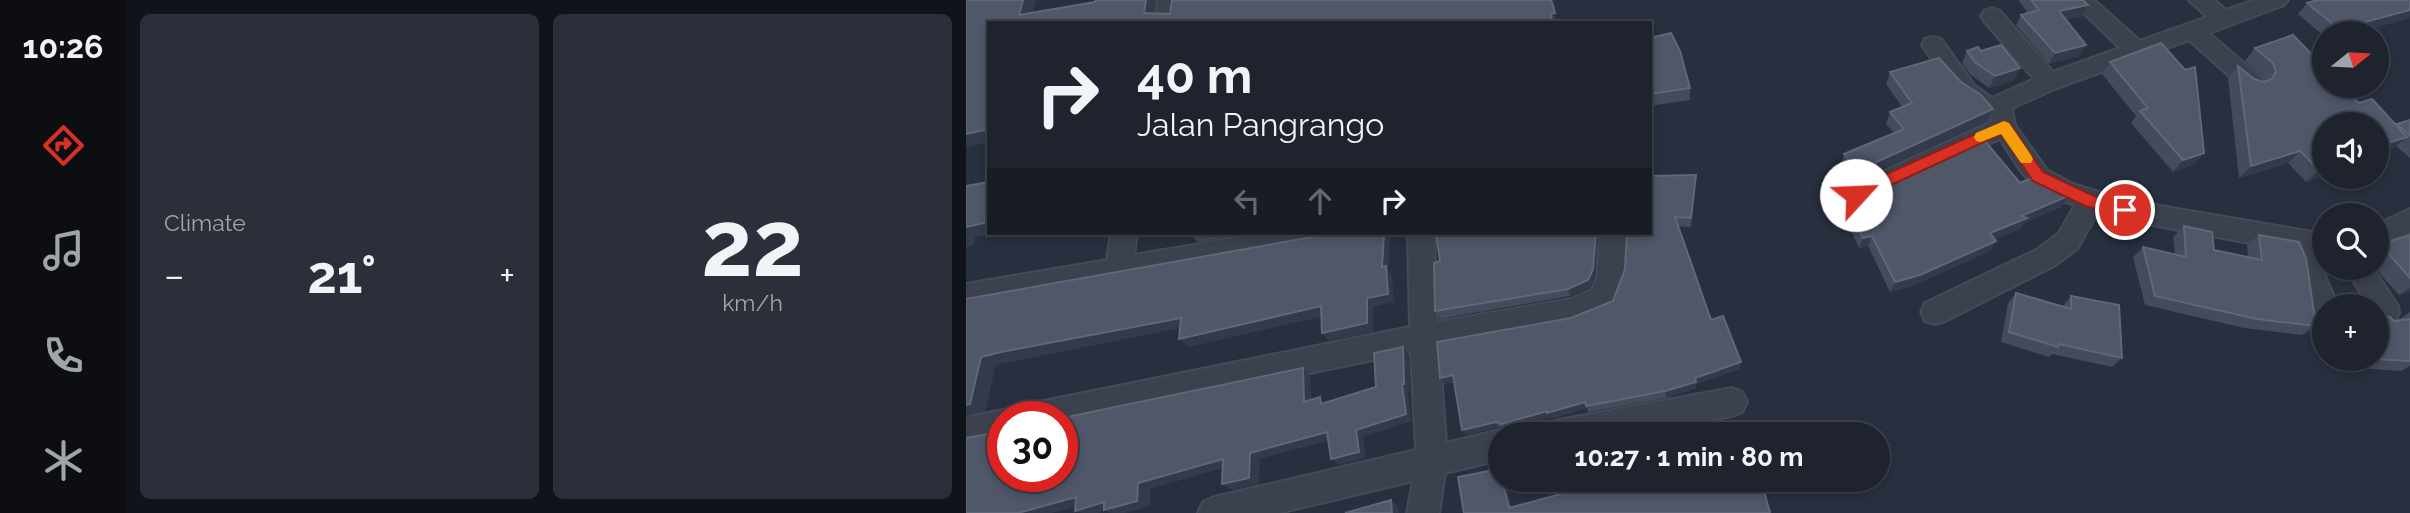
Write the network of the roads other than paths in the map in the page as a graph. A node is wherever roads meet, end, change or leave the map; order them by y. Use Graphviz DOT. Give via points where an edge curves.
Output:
graph roads {
  1 [pos="1169,0"];
  2 [pos="2081,0"];
  3 [pos="2200,0"];
  4 [pos="2277,0"];
  5 [pos="1992,16"];
  6 [pos="2224,20"];
  7 [pos="1166,21"];
  8 [pos="2194,32"];
  9 [pos="1933,45"];
  10 [pos="2138,52"];
  11 [pos="2049,82"];
  12 [pos="2252,83"];
  13 [pos="2006,109"];
  14 [pos="1856,195"];
  15 [pos="2091,201"];
  16 [pos="2410,220"];
  17 [pos="2389,231"];
  18 [pos="1124,235"];
  19 [pos="1312,235"];
  20 [pos="1421,235"];
  21 [pos="1613,235"];
  22 [pos="2297,241"];
  23 [pos="2312,243"];
  24 [pos="1119,268"];
  25 [pos="2320,294"];
  26 [pos="966,296"];
  27 [pos="1935,312"];
  28 [pos="1424,337"];
  29 [pos="1732,402"];
  30 [pos="1078,408"];
  31 [pos="1624,422"];
  32 [pos="987,427"];
  33 [pos="966,431"];
  34 [pos="1488,448"];
  35 [pos="1432,460"];
  36 [pos="1214,513"];
  37 [pos="1423,513"];
  1 -- 7 [label="street"];
  2 -- 10 [label="street"];
  3 -- 6 [label="street"];
  4 -- 6 [label="street"];
  5 -- 11 [label="street"];
  6 -- 8 [label="street"];
  8 -- 10 [label="street"];
  8 -- 12 [label="street"];
  9 -- 13 [label="street" via="1967,92"];
  10 -- 11 [label="street"];
  11 -- 13 [label="street"];
  13 -- 14 [label="street"];
  13 -- 15 [label="street" via="2038,177"];
  15 -- 22 [label="street"];
  15 -- 27 [label="street" via="2068,241 2053,252"];
  16 -- 17 [label="street"];
  18 -- 24 [label="street"];
  19 -- 24 [label="street"];
  20 -- 28 [label="street"];
  21 -- 28 [label="street" via="1610,277 1603,298 1573,311"];
  22 -- 23 [label="street"];
  22 -- 25 [label="street"];
  24 -- 26 [label="street"];
  28 -- 30 [label="street"];
  28 -- 35 [label="street"];
  29 -- 31 [label="street"];
  32 -- 33 [label="street"];
  34 -- 35 [label="street"];
  35 -- 36 [label="street"];
  35 -- 37 [label="street"];
}
